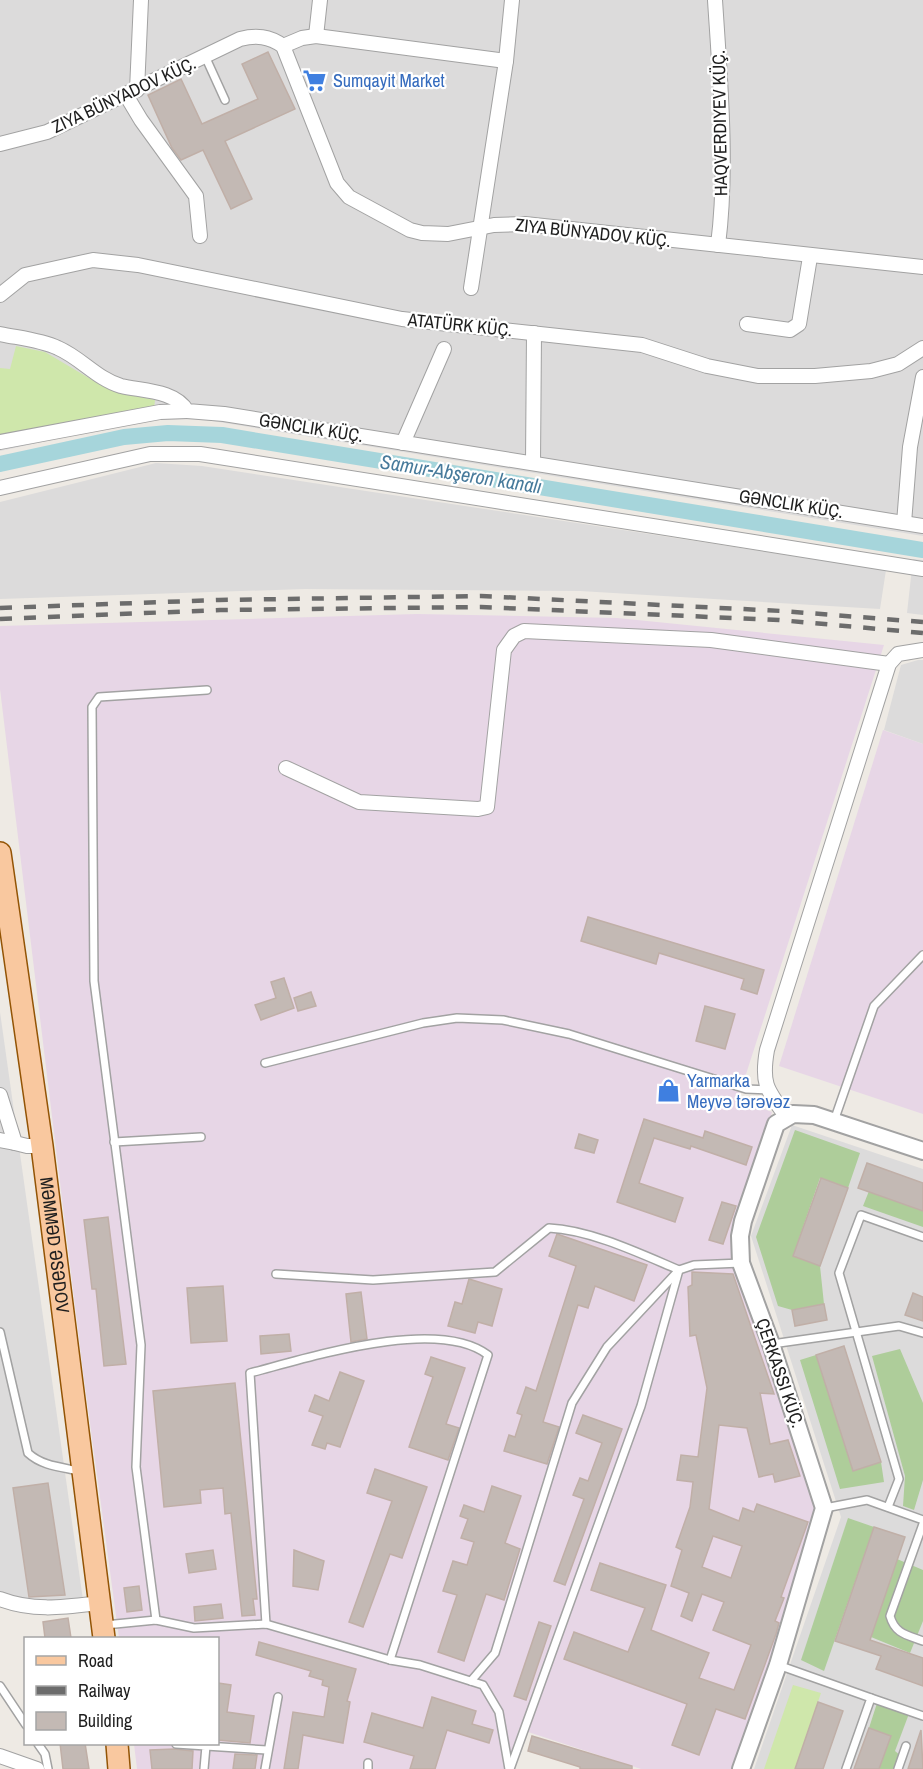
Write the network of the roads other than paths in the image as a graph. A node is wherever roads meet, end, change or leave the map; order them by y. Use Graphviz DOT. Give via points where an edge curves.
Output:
graph roads {
  1 [pos="141,0"];
  2 [pos="320,0"];
  3 [pos="512,0"];
  4 [pos="715,0"];
  5 [pos="316,36"];
  6 [pos="283,46"];
  7 [pos="205,56"];
  8 [pos="506,61"];
  9 [pos="131,92"];
  10 [pos="225,100"];
  11 [pos="0,144"];
  12 [pos="479,228"];
  13 [pos="200,236"];
  14 [pos="718,245"];
  15 [pos="810,257"];
  16 [pos="923,267"];
  17 [pos="471,288"];
  18 [pos="0,295"];
  19 [pos="747,324"];
  20 [pos="534,333"];
  21 [pos="0,334"];
  22 [pos="923,348"];
  23 [pos="444,349"];
  24 [pos="923,377"];
  25 [pos="187,411"];
  26 [pos="0,442"];
  27 [pos="403,443"];
  28 [pos="532,463"];
  29 [pos="0,488"];
  30 [pos="904,523"];
  31 [pos="923,526"];
  32 [pos="923,569"];
  33 [pos="923,650"];
  34 [pos="890,664"];
  35 [pos="207,690"];
  36 [pos="286,768"];
  37 [pos="0,853"];
  38 [pos="923,955"];
  39 [pos="265,1063"];
  40 [pos="766,1090"];
  41 [pos="0,1095"];
  42 [pos="786,1116"];
  43 [pos="834,1121"];
  44 [pos="201,1137"];
  45 [pos="0,1140"];
  46 [pos="114,1142"];
  47 [pos="15,1143"];
  48 [pos="42,1146"];
  49 [pos="923,1151"];
  50 [pos="923,1237"];
  51 [pos="741,1263"];
  52 [pos="679,1270"];
  53 [pos="276,1274"];
  54 [pos="856,1331"];
  55 [pos="0,1332"];
  56 [pos="923,1334"];
  57 [pos="771,1344"];
  58 [pos="81,1471"];
  59 [pos="888,1507"];
  60 [pos="825,1508"];
  61 [pos="923,1522"];
  62 [pos="0,1599"];
  63 [pos="100,1603"];
  64 [pos="156,1620"];
  65 [pos="266,1624"];
  66 [pos="103,1632"];
  67 [pos="923,1641"];
  68 [pos="390,1660"];
  69 [pos="778,1665"];
  70 [pos="471,1681"];
  71 [pos="0,1686"];
  72 [pos="278,1697"];
  73 [pos="871,1698"];
  74 [pos="923,1716"];
  75 [pos="24,1722"];
  76 [pos="39,1745"];
  77 [pos="117,1745"];
  78 [pos="196,1745"];
  79 [pos="206,1746"];
  80 [pos="906,1746"];
  81 [pos="267,1750"];
  82 [pos="0,1756"];
  83 [pos="37,1769"];
  84 [pos="48,1769"];
  85 [pos="119,1769"];
  86 [pos="204,1769"];
  87 [pos="265,1769"];
  88 [pos="510,1769"];
  89 [pos="741,1769"];
  90 [pos="846,1769"];
  91 [pos="898,1769"];
  1 -- 9 [label="street"];
  2 -- 5 [label="street"];
  3 -- 8 [label="street"];
  4 -- 14 [label="street, HAQVERDIYEV KÜÇ." via="722,200"];
  5 -- 6 [label="street"];
  5 -- 8 [label="street"];
  6 -- 7 [label="street, ZIYA BÜNYADOV KÜÇ." via="273,39 250,36"];
  6 -- 12 [label="street, ZIYA BÜNYADOV KÜÇ." via="337,183 349,197 422,233 448,234"];
  7 -- 9 [label="street, ZIYA BÜNYADOV KÜÇ."];
  7 -- 10 [label="lane"];
  8 -- 12 [label="street"];
  9 -- 11 [label="street, ZIYA BÜNYADOV KÜÇ." via="46,132"];
  9 -- 13 [label="street" via="141,120 194,191"];
  12 -- 14 [label="street, ZIYA BÜNYADOV KÜÇ." via="525,224"];
  12 -- 17 [label="street"];
  14 -- 15 [label="street, ZIYA BÜNYADOV KÜÇ."];
  15 -- 16 [label="street, ZIYA BÜNYADOV KÜÇ."];
  15 -- 19 [label="street" via="796,328"];
  18 -- 20 [label="street, ATATÜRK KÜÇ." via="25,275 93,260 138,265 391,318"];
  20 -- 22 [label="street, ATATÜRK KÜÇ." via="642,345 707,366 758,376 877,370 911,358"];
  20 -- 28 [label="street"];
  21 -- 25 [label="street, GƏNCLIK KÜÇ." via="57,347 100,376 119,385 173,397"];
  23 -- 27 [label="street"];
  24 -- 30 [label="street" via="910,447"];
  25 -- 26 [label="street" via="160,412"];
  25 -- 27 [label="street, GƏNCLIK KÜÇ."];
  27 -- 28 [label="street, GƏNCLIK KÜÇ."];
  28 -- 30 [label="street, GƏNCLIK KÜÇ."];
  29 -- 32 [label="street" via="150,454 200,454"];
  30 -- 31 [label="street, GƏNCLIK KÜÇ."];
  33 -- 34 [label="street" via="898,654"];
  34 -- 36 [label="street" via="711,640 524,631 514,636 504,650 487,807 358,802"];
  34 -- 40 [label="street" via="767,1050"];
  35 -- 46 [label="lane" via="99,697 92,707 94,981"];
  37 -- 48 [label="main road, MƏMMƏD ƏSƏDOV"];
  38 -- 43 [label="lane" via="874,1006"];
  39 -- 40 [label="lane" via="423,1023 457,1018 503,1020 569,1034 746,1089"];
  40 -- 42 [label="street"];
  41 -- 47 [label="street"];
  42 -- 43 [label="street" via="808,1114"];
  42 -- 51 [label="street" via="772,1132 743,1221"];
  43 -- 49 [label="street"];
  44 -- 46 [label="lane"];
  45 -- 47 [label="street"];
  46 -- 64 [label="lane" via="141,1344 136,1467"];
  47 -- 48 [label="street"];
  48 -- 58 [label="main road, MƏMMƏD ƏSƏDOV"];
  50 -- 54 [label="lane" via="861,1215 839,1274"];
  51 -- 52 [label="lane" via="694,1265"];
  51 -- 57 [label="street"];
  52 -- 53 [label="lane" via="576,1232 549,1228 495,1272 373,1280"];
  52 -- 70 [label="lane" via="607,1347 572,1402 495,1653"];
  52 -- 88 [label="lane" via="641,1406"];
  54 -- 56 [label="lane" via="898,1326"];
  54 -- 57 [label="lane"];
  54 -- 59 [label="lane" via="899,1479"];
  55 -- 58 [label="lane" via="28,1453 52,1466"];
  57 -- 60 [label="street"];
  58 -- 63 [label="main road, MƏMMƏD ƏSƏDOV"];
  59 -- 60 [label="lane" via="857,1500"];
  59 -- 61 [label="lane"];
  60 -- 69 [label="street"];
  61 -- 67 [label="lane" via="890,1616 900,1633"];
  62 -- 63 [label="street" via="47,1609"];
  63 -- 66 [label="main road, MƏMMƏD ƏSƏDOV"];
  64 -- 65 [label="lane" via="194,1628"];
  64 -- 66 [label="lane"];
  65 -- 68 [label="lane"];
  65 -- 68 [label="lane" via="250,1373 335,1351 422,1337 478,1348 488,1355"];
  68 -- 70 [label="lane"];
  69 -- 73 [label="lane"];
  69 -- 89 [label="street"];
  70 -- 88 [label="lane" via="483,1685 499,1712"];
  71 -- 75 [label="lane"];
  72 -- 81 [label="lane"];
  73 -- 74 [label="lane"];
  73 -- 90 [label="lane"];
  76 -- 84 [label="lane"];
  77 -- 85 [label="main road"];
  78 -- 79 [label="lane"];
  79 -- 81 [label="lane"];
  79 -- 86 [label="lane"];
  80 -- 91 [label="lane"];
  81 -- 87 [label="lane"];
  82 -- 83 [label="street"];
}
